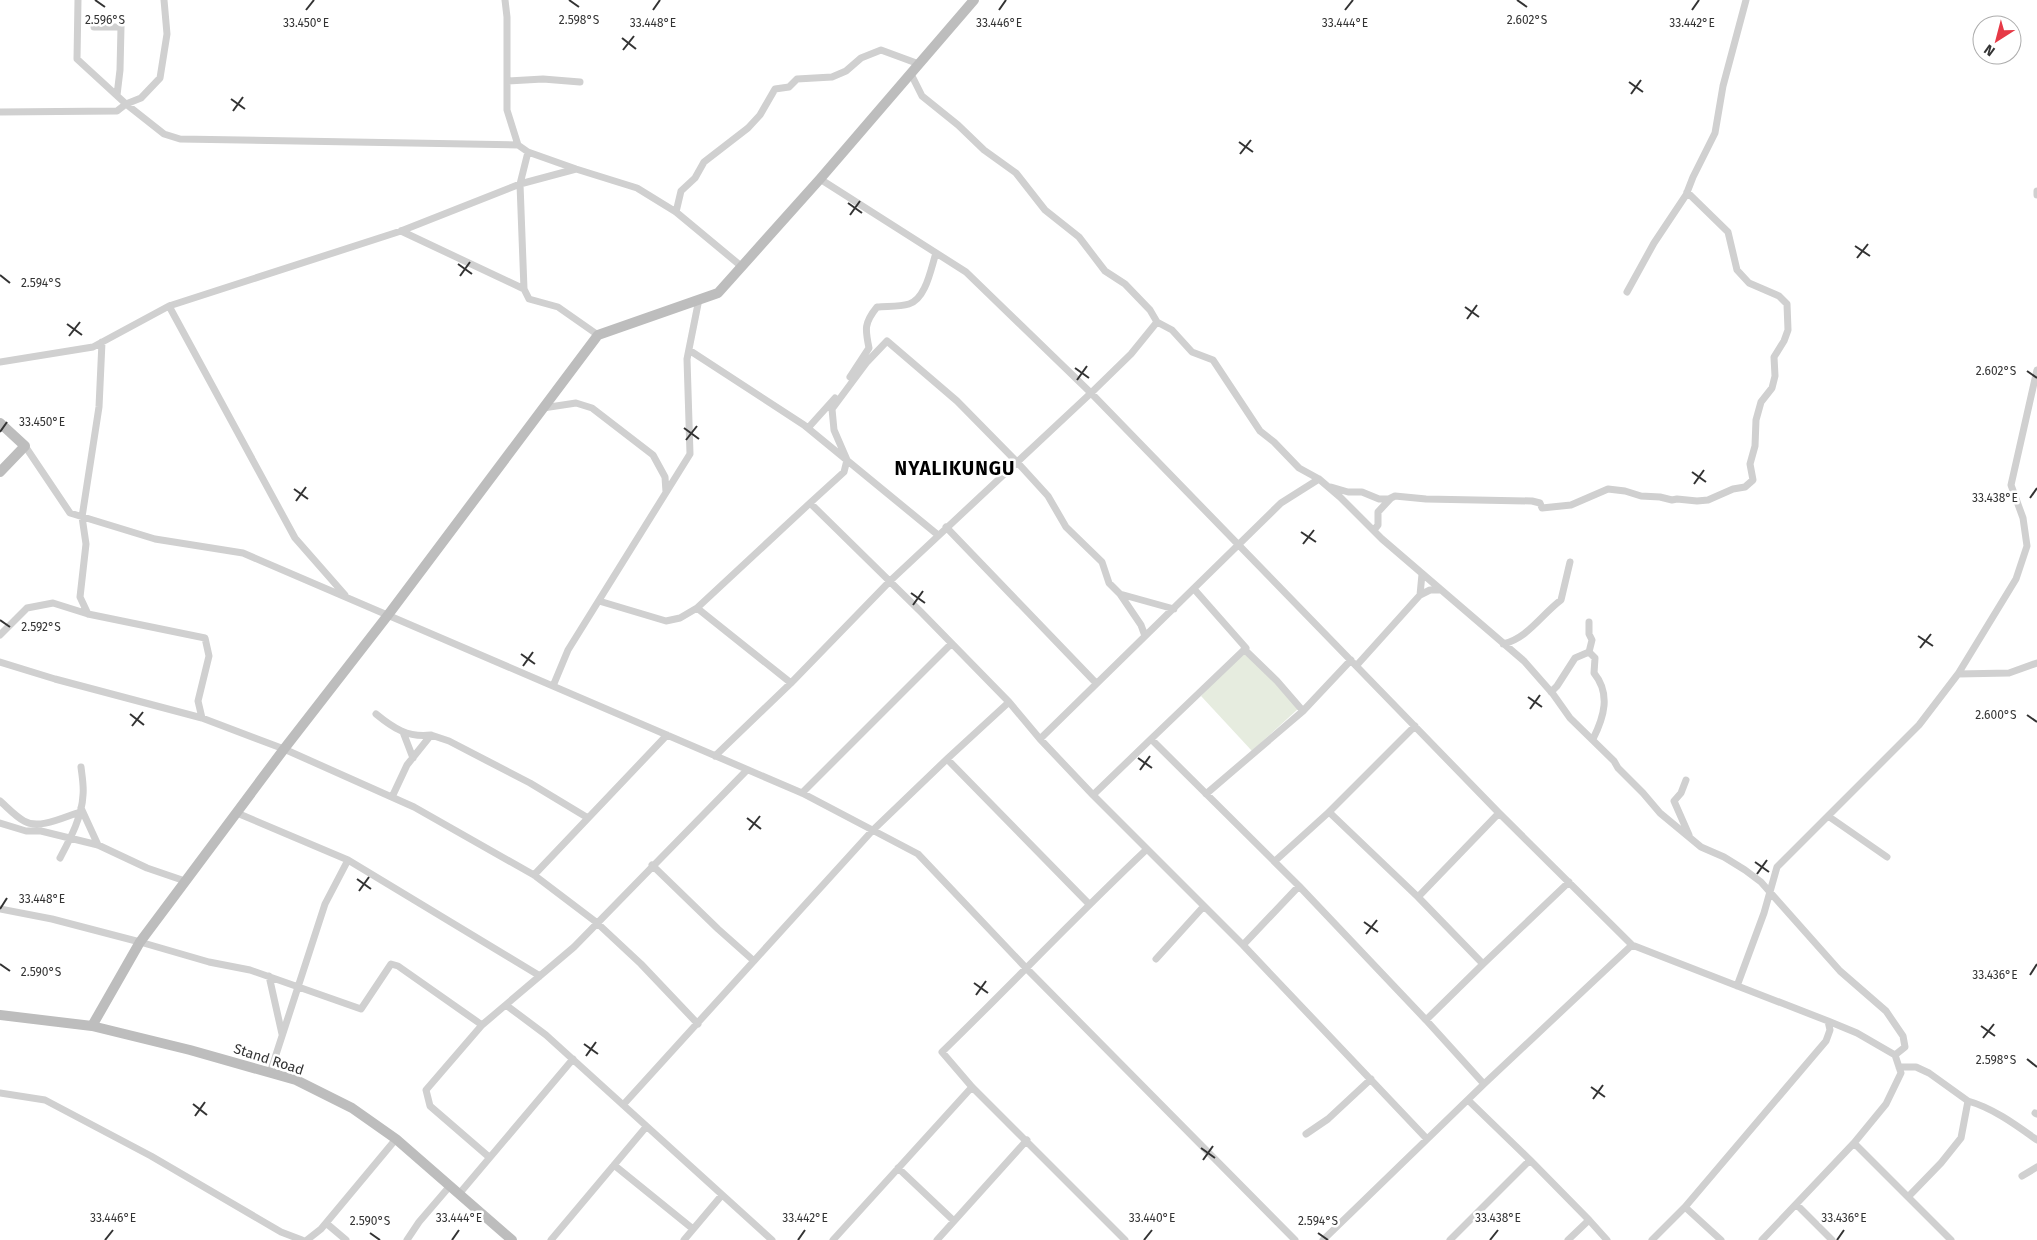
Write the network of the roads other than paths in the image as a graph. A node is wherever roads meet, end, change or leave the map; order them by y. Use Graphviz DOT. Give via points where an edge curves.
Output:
graph roads {
  1 [pos="78,0"];
  2 [pos="164,0"];
  3 [pos="505,0"];
  4 [pos="974,0"];
  5 [pos="1746,0"];
  6 [pos="94,27"];
  7 [pos="920,64"];
  8 [pos="911,74"];
  9 [pos="507,81"];
  10 [pos="580,82"];
  11 [pos="117,95"];
  12 [pos="126,104"];
  13 [pos="0,112"];
  14 [pos="518,145"];
  15 [pos="528,152"];
  16 [pos="576,170"];
  17 [pos="820,179"];
  18 [pos="520,184"];
  19 [pos="2037,191"];
  20 [pos="1687,192"];
  21 [pos="2037,195"];
  22 [pos="676,212"];
  23 [pos="401,231"];
  24 [pos="936,253"];
  25 [pos="742,266"];
  26 [pos="524,290"];
  27 [pos="1627,292"];
  28 [pos="699,299"];
  29 [pos="170,306"];
  30 [pos="1156,322"];
  31 [pos="598,335"];
  32 [pos="102,342"];
  33 [pos="689,350"];
  34 [pos="0,362"];
  35 [pos="2037,370"];
  36 [pos="1090,393"];
  37 [pos="543,408"];
  38 [pos="0,423"];
  39 [pos="808,428"];
  40 [pos="25,446"];
  41 [pos="847,460"];
  42 [pos="1018,462"];
  43 [pos="0,472"];
  44 [pos="1319,479"];
  45 [pos="1326,485"];
  46 [pos="666,494"];
  47 [pos="1391,498"];
  48 [pos="810,503"];
  49 [pos="82,517"];
  50 [pos="946,527"];
  51 [pos="1374,530"];
  52 [pos="938,535"];
  53 [pos="1239,544"];
  54 [pos="1570,562"];
  55 [pos="1422,574"];
  56 [pos="890,582"];
  57 [pos="1194,589"];
  58 [pos="1441,590"];
  59 [pos="1120,594"];
  60 [pos="1420,595"];
  61 [pos="347,597"];
  62 [pos="599,601"];
  63 [pos="698,608"];
  64 [pos="1174,609"];
  65 [pos="88,614"];
  66 [pos="388,615"];
  67 [pos="1589,622"];
  68 [pos="0,635"];
  69 [pos="1144,636"];
  70 [pos="951,644"];
  71 [pos="1503,644"];
  72 [pos="1244,649"];
  73 [pos="1588,652"];
  74 [pos="1354,662"];
  75 [pos="2037,663"];
  76 [pos="1,665"];
  77 [pos="1958,674"];
  78 [pos="791,683"];
  79 [pos="1096,683"];
  80 [pos="553,686"];
  81 [pos="1551,692"];
  82 [pos="1009,702"];
  83 [pos="1302,711"];
  84 [pos="376,714"];
  85 [pos="202,718"];
  86 [pos="1415,726"];
  87 [pos="403,732"];
  88 [pos="667,735"];
  89 [pos="431,736"];
  90 [pos="1040,739"];
  91 [pos="1151,739"];
  92 [pos="1593,740"];
  93 [pos="284,749"];
  94 [pos="716,756"];
  95 [pos="413,758"];
  96 [pos="947,759"];
  97 [pos="81,767"];
  98 [pos="746,770"];
  99 [pos="1686,780"];
  100 [pos="802,793"];
  101 [pos="1206,794"];
  102 [pos="1093,795"];
  103 [pos="392,797"];
  104 [pos="0,801"];
  105 [pos="80,810"];
  106 [pos="1328,812"];
  107 [pos="1499,812"];
  108 [pos="237,813"];
  109 [pos="1828,816"];
  110 [pos="588,818"];
  111 [pos="0,823"];
  112 [pos="872,831"];
  113 [pos="1690,837"];
  114 [pos="70,838"];
  115 [pos="98,845"];
  116 [pos="1147,849"];
  117 [pos="1886,857"];
  118 [pos="60,858"];
  119 [pos="348,860"];
  120 [pos="1275,861"];
  121 [pos="652,865"];
  122 [pos="534,875"];
  123 [pos="185,881"];
  124 [pos="1569,882"];
  125 [pos="1299,886"];
  126 [pos="1769,892"];
  127 [pos="1418,896"];
  128 [pos="1088,904"];
  129 [pos="1204,906"];
  130 [pos="0,909"];
  131 [pos="596,922"];
  132 [pos="140,942"];
  133 [pos="1632,944"];
  134 [pos="1243,945"];
  135 [pos="1156,959"];
  136 [pos="754,961"];
  137 [pos="1483,964"];
  138 [pos="1027,969"];
  139 [pos="269,976"];
  140 [pos="540,976"];
  141 [pos="1737,986"];
  142 [pos="298,987"];
  143 [pos="506,1005"];
  144 [pos="0,1015"];
  145 [pos="1426,1020"];
  146 [pos="1828,1021"];
  147 [pos="698,1024"];
  148 [pos="482,1025"];
  149 [pos="92,1026"];
  150 [pos="282,1035"];
  151 [pos="1895,1055"];
  152 [pos="573,1059"];
  153 [pos="1899,1067"];
  154 [pos="270,1073"];
  155 [pos="1371,1079"];
  156 [pos="1484,1084"];
  157 [pos="972,1087"];
  158 [pos="0,1093"];
  159 [pos="1468,1100"];
  160 [pos="1968,1101"];
  161 [pos="623,1105"];
  162 [pos="646,1127"];
  163 [pos="1306,1134"];
  164 [pos="396,1139"];
  165 [pos="1428,1139"];
  166 [pos="1027,1140"];
  167 [pos="2037,1140"];
  168 [pos="1854,1143"];
  169 [pos="489,1157"];
  170 [pos="1530,1160"];
  171 [pos="614,1165"];
  172 [pos="2037,1167"];
  173 [pos="898,1168"];
  174 [pos="2022,1176"];
  175 [pos="449,1187"];
  176 [pos="459,1194"];
  177 [pos="722,1195"];
  178 [pos="1910,1196"];
  179 [pos="1797,1205"];
  180 [pos="1685,1208"];
  181 [pos="1589,1220"];
  182 [pos="954,1221"];
  183 [pos="326,1223"];
  184 [pos="692,1230"];
  185 [pos="302,1240"];
  186 [pos="307,1240"];
  187 [pos="346,1240"];
  188 [pos="407,1240"];
  189 [pos="512,1240"];
  190 [pos="551,1240"];
  191 [pos="684,1240"];
  192 [pos="772,1240"];
  193 [pos="833,1240"];
  194 [pos="937,1240"];
  195 [pos="1125,1240"];
  196 [pos="1295,1240"];
  197 [pos="1323,1240"];
  198 [pos="1450,1240"];
  199 [pos="1568,1240"];
  200 [pos="1607,1240"];
  201 [pos="1652,1240"];
  202 [pos="1721,1240"];
  203 [pos="1762,1240"];
  204 [pos="1832,1240"];
  205 [pos="1951,1240"];
  1 -- 11 [label="street" via="77,60"];
  2 -- 12 [label="street" via="167,34 160,78 141,98"];
  3 -- 9 [label="street"];
  4 -- 7 [label="street"];
  5 -- 20 [label="street" via="1723,86 1715,133"];
  6 -- 11 [label="street" via="121,28"];
  7 -- 8 [label="street"];
  7 -- 22 [label="street" via="881,50 861,58 846,71 832,77 797,79 789,87 775,89 748,128 704,162 695,178 681,191"];
  8 -- 17 [label="street"];
  8 -- 30 [label="street" via="922,96 1016,173 1045,210 1079,237 1105,271 1125,284 1150,310"];
  9 -- 10 [label="street"];
  9 -- 14 [label="street" via="507,110"];
  11 -- 12 [label="street"];
  12 -- 13 [label="street" via="117,111"];
  12 -- 14 [label="street" via="164,134 180,140"];
  14 -- 15 [label="street"];
  15 -- 16 [label="street"];
  15 -- 18 [label="street"];
  16 -- 18 [label="street"];
  16 -- 22 [label="street" via="637,188"];
  17 -- 24 [label="street"];
  17 -- 25 [label="street"];
  18 -- 23 [label="street"];
  18 -- 26 [label="street"];
  19 -- 21 [label="street"];
  20 -- 27 [label="street"];
  20 -- 47 [label="street" via="1728,232 1737,270 1749,283 1779,296 1787,304 1788,330 1774,357 1772,388 1761,402 1756,420 1755,446 1750,464 1753,480 1745,487 1708,500 1672,500 1608,489 1571,505 1551,509 1542,508 1540,503 1532,501"];
  22 -- 25 [label="street"];
  23 -- 26 [label="street"];
  23 -- 29 [label="street"];
  24 -- 36 [label="street" via="966,272"];
  24 -- 39 [label="street" via="920,296 910,304 877,308 867,319 869,348 832,402"];
  25 -- 28 [label="street" via="718,293"];
  26 -- 31 [label="street" via="529,299 558,307"];
  28 -- 31 [label="street"];
  28 -- 33 [label="street"];
  29 -- 32 [label="street"];
  29 -- 61 [label="street" via="295,538"];
  30 -- 36 [label="street" via="1131,354"];
  30 -- 44 [label="street" via="1172,330 1192,352 1213,360 1260,432 1299,468"];
  31 -- 37 [label="street"];
  32 -- 34 [label="street" via="93,347"];
  32 -- 49 [label="street" via="99,406"];
  33 -- 39 [label="street"];
  33 -- 46 [label="street" via="690,454"];
  35 -- 77 [label="street" via="2011,485 2023,518 2027,546 2016,579"];
  36 -- 42 [label="street"];
  36 -- 53 [label="street"];
  37 -- 46 [label="street" via="576,403 592,408 653,455 665,477"];
  37 -- 66 [label="street"];
  38 -- 40 [label="street"];
  39 -- 41 [label="street"];
  40 -- 43 [label="street"];
  40 -- 49 [label="street" via="70,513"];
  41 -- 42 [label="street" via="834,430 832,409 887,341 967,410"];
  41 -- 48 [label="street" via="844,472"];
  41 -- 52 [label="street"];
  42 -- 50 [label="street"];
  42 -- 59 [label="street" via="1048,496 1066,527 1102,562 1109,583"];
  44 -- 45 [label="street"];
  44 -- 53 [label="street" via="1281,503"];
  45 -- 47 [label="street" via="1379,499"];
  45 -- 51 [label="street"];
  46 -- 62 [label="street"];
  47 -- 51 [label="street" via="1378,512 1378,525"];
  48 -- 56 [label="street"];
  48 -- 63 [label="street"];
  49 -- 61 [label="street" via="155,539 243,553"];
  49 -- 65 [label="street" via="86,544 80,597"];
  50 -- 52 [label="street"];
  50 -- 79 [label="street"];
  51 -- 55 [label="street"];
  52 -- 56 [label="street"];
  53 -- 57 [label="street"];
  53 -- 74 [label="street"];
  54 -- 71 [label="street" via="1561,600 1527,632 1515,641"];
  55 -- 58 [label="street"];
  55 -- 60 [label="street"];
  56 -- 70 [label="street"];
  56 -- 78 [label="street"];
  57 -- 64 [label="street"];
  57 -- 72 [label="street"];
  58 -- 60 [label="street" via="1430,590"];
  58 -- 71 [label="street"];
  59 -- 64 [label="street"];
  59 -- 69 [label="street" via="1141,625"];
  60 -- 74 [label="street"];
  61 -- 66 [label="street"];
  62 -- 63 [label="street" via="666,621"];
  62 -- 80 [label="street" via="568,650"];
  63 -- 78 [label="street"];
  64 -- 69 [label="street"];
  65 -- 68 [label="street" via="53,603 27,608"];
  65 -- 85 [label="street" via="205,638 209,656 198,701"];
  66 -- 80 [label="street"];
  66 -- 93 [label="street"];
  67 -- 73 [label="street" via="1592,640"];
  69 -- 79 [label="street"];
  70 -- 82 [label="street"];
  70 -- 100 [label="street"];
  71 -- 81 [label="street" via="1524,661"];
  72 -- 83 [label="street"];
  72 -- 91 [label="street"];
  73 -- 81 [label="street" via="1575,658"];
  73 -- 92 [label="street" via="1595,658 1594,673 1602,683 1605,697 1602,720"];
  74 -- 83 [label="street"];
  74 -- 86 [label="street"];
  75 -- 77 [label="street" via="2009,673"];
  76 -- 85 [label="street"];
  77 -- 109 [label="street" via="1920,725"];
  78 -- 94 [label="street"];
  79 -- 90 [label="street"];
  80 -- 88 [label="street"];
  81 -- 92 [label="street" via="1570,718"];
  82 -- 90 [label="street"];
  82 -- 96 [label="street"];
  83 -- 101 [label="street"];
  84 -- 87 [label="street"];
  85 -- 93 [label="street"];
  86 -- 106 [label="street"];
  86 -- 107 [label="street"];
  87 -- 89 [label="street" via="418,737"];
  87 -- 95 [label="street"];
  88 -- 94 [label="street"];
  88 -- 110 [label="street"];
  89 -- 95 [label="street"];
  89 -- 110 [label="street" via="449,741 530,783"];
  90 -- 102 [label="street"];
  91 -- 101 [label="street"];
  91 -- 102 [label="street"];
  92 -- 113 [label="street" via="1656,810"];
  93 -- 103 [label="street"];
  93 -- 108 [label="street"];
  94 -- 98 [label="street"];
  95 -- 103 [label="street"];
  96 -- 112 [label="street"];
  96 -- 128 [label="street"];
  97 -- 105 [label="street" via="84,794"];
  98 -- 100 [label="street"];
  98 -- 121 [label="street"];
  99 -- 113 [label="street" via="1674,801"];
  100 -- 112 [label="street"];
  101 -- 120 [label="street"];
  102 -- 116 [label="street"];
  103 -- 122 [label="street"];
  104 -- 105 [label="street" via="33,825"];
  105 -- 114 [label="street"];
  105 -- 115 [label="street"];
  106 -- 120 [label="street"];
  106 -- 127 [label="street"];
  107 -- 124 [label="street"];
  107 -- 127 [label="street"];
  108 -- 119 [label="street"];
  108 -- 123 [label="street"];
  109 -- 117 [label="street"];
  109 -- 126 [label="street" via="1777,867"];
  110 -- 122 [label="street"];
  111 -- 114 [label="street"];
  112 -- 136 [label="street"];
  112 -- 138 [label="street" via="918,854"];
  113 -- 126 [label="street" via="1701,847 1745,870"];
  114 -- 115 [label="street"];
  114 -- 118 [label="street"];
  115 -- 123 [label="street" via="147,868"];
  116 -- 128 [label="street"];
  116 -- 129 [label="street"];
  119 -- 140 [label="street"];
  119 -- 142 [label="street" via="325,904"];
  120 -- 125 [label="street"];
  121 -- 131 [label="street"];
  121 -- 136 [label="street"];
  122 -- 131 [label="street"];
  123 -- 132 [label="street"];
  124 -- 133 [label="street"];
  124 -- 137 [label="street"];
  125 -- 134 [label="street"];
  125 -- 145 [label="street"];
  126 -- 141 [label="street"];
  126 -- 151 [label="street" via="1840,971 1886,1011 1903,1036 1905,1047"];
  127 -- 137 [label="street"];
  128 -- 138 [label="street"];
  129 -- 134 [label="street"];
  129 -- 135 [label="street"];
  130 -- 132 [label="street"];
  131 -- 140 [label="street"];
  131 -- 147 [label="street"];
  132 -- 139 [label="street"];
  132 -- 149 [label="street"];
  133 -- 141 [label="street"];
  133 -- 156 [label="street"];
  134 -- 155 [label="street"];
  136 -- 147 [label="street"];
  137 -- 145 [label="street"];
  138 -- 157 [label="street" via="942,1052"];
  138 -- 196 [label="street"];
  139 -- 142 [label="street"];
  139 -- 150 [label="street"];
  140 -- 143 [label="street"];
  141 -- 146 [label="street"];
  142 -- 148 [label="street" via="361,1009 391,964"];
  142 -- 150 [label="street"];
  143 -- 148 [label="street"];
  143 -- 152 [label="street"];
  144 -- 149 [label="street, Stand Road"];
  145 -- 156 [label="street"];
  146 -- 151 [label="street"];
  146 -- 180 [label="street" via="1830,1030 1826,1041"];
  147 -- 161 [label="street"];
  148 -- 169 [label="street" via="426,1090 430,1106"];
  149 -- 154 [label="street, Stand Road"];
  150 -- 154 [label="street"];
  151 -- 153 [label="street"];
  152 -- 161 [label="street"];
  152 -- 169 [label="street"];
  153 -- 160 [label="street" via="1916,1067 1929,1073"];
  153 -- 168 [label="street" via="1901,1074 1886,1104"];
  154 -- 164 [label="street, Stand Road" via="296,1080 352,1108"];
  155 -- 163 [label="street" via="1328,1119"];
  155 -- 165 [label="street"];
  156 -- 159 [label="street"];
  157 -- 166 [label="street"];
  157 -- 173 [label="street"];
  158 -- 185 [label="street" via="45,1100 151,1156 281,1232"];
  159 -- 165 [label="street"];
  159 -- 170 [label="street"];
  160 -- 167 [label="street" via="2014,1123"];
  160 -- 178 [label="street" via="1961,1138"];
  161 -- 162 [label="street"];
  162 -- 171 [label="street"];
  162 -- 177 [label="street"];
  164 -- 175 [label="street, Stand Road"];
  164 -- 183 [label="street"];
  165 -- 197 [label="street"];
  166 -- 182 [label="street"];
  166 -- 195 [label="street"];
  168 -- 178 [label="street"];
  168 -- 179 [label="street"];
  169 -- 176 [label="street"];
  170 -- 181 [label="street"];
  170 -- 198 [label="street"];
  171 -- 184 [label="street"];
  171 -- 190 [label="street"];
  172 -- 174 [label="street"];
  173 -- 182 [label="street"];
  173 -- 193 [label="street"];
  175 -- 176 [label="street, Stand Road"];
  175 -- 188 [label="street"];
  176 -- 189 [label="street, Stand Road"];
  177 -- 184 [label="street"];
  177 -- 192 [label="street"];
  178 -- 205 [label="street"];
  179 -- 203 [label="street"];
  179 -- 204 [label="street"];
  180 -- 201 [label="street"];
  180 -- 202 [label="street"];
  181 -- 199 [label="street"];
  181 -- 200 [label="street"];
  182 -- 194 [label="street"];
  183 -- 186 [label="street"];
  183 -- 187 [label="street"];
  184 -- 191 [label="street"];
}
